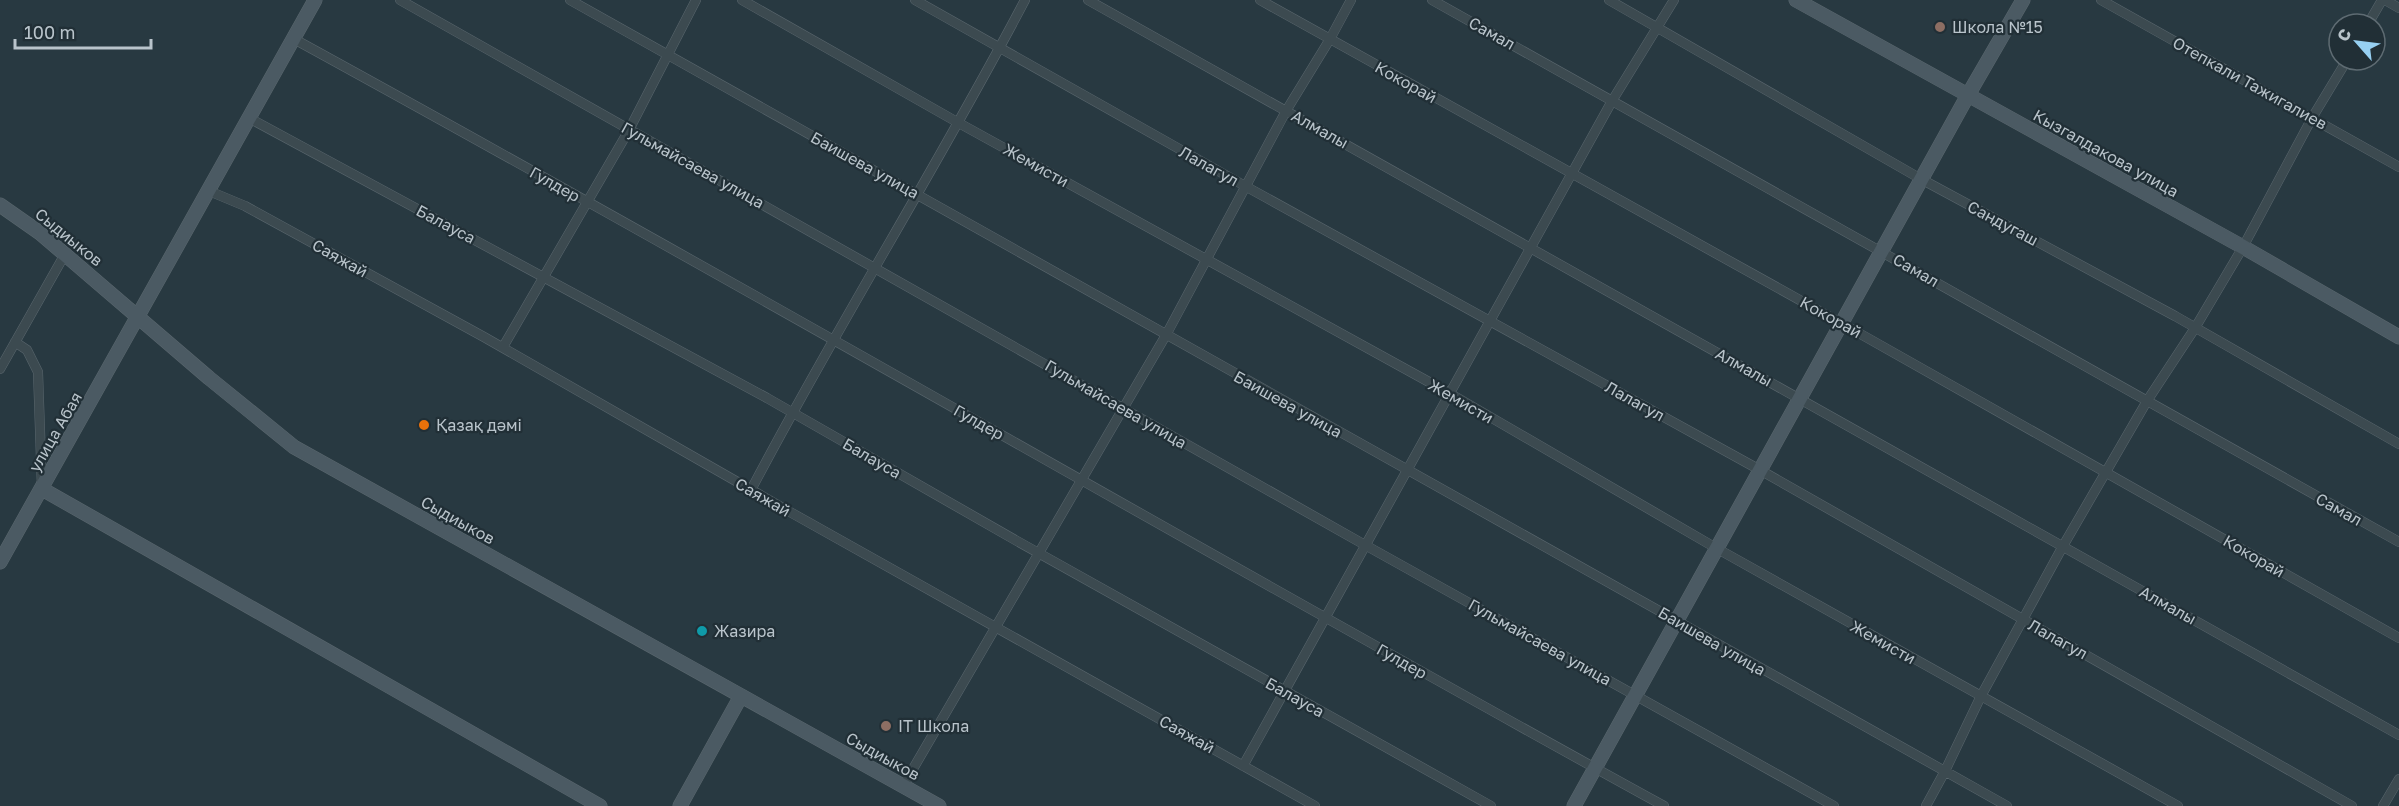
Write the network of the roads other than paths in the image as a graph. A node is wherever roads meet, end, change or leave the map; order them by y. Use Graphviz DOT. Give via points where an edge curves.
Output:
graph roads {
  1 [pos="315,0"];
  2 [pos="400,0"];
  3 [pos="570,0"];
  4 [pos="696,0"];
  5 [pos="742,0"];
  6 [pos="915,0"];
  7 [pos="1025,0"];
  8 [pos="1088,0"];
  9 [pos="1260,0"];
  10 [pos="1351,0"];
  11 [pos="1432,0"];
  12 [pos="1609,0"];
  13 [pos="1674,0"];
  14 [pos="1796,0"];
  15 [pos="2023,0"];
  16 [pos="2101,0"];
  17 [pos="2383,0"];
  18 [pos="2399,8"];
  19 [pos="1659,27"];
  20 [pos="294,39"];
  21 [pos="1330,39"];
  22 [pos="1000,47"];
  23 [pos="667,54"];
  24 [pos="2339,72"];
  25 [pos="1968,95"];
  26 [pos="1612,101"];
  27 [pos="1286,111"];
  28 [pos="249,118"];
  29 [pos="2312,118"];
  30 [pos="957,122"];
  31 [pos="629,130"];
  32 [pos="2399,167"];
  33 [pos="1571,174"];
  34 [pos="1921,179"];
  35 [pos="1245,186"];
  36 [pos="209,190"];
  37 [pos="917,195"];
  38 [pos="586,202"];
  39 [pos="0,205"];
  40 [pos="1530,247"];
  41 [pos="2243,247"];
  42 [pos="1882,251"];
  43 [pos="65,254"];
  44 [pos="1208,260"];
  45 [pos="874,267"];
  46 [pos="543,277"];
  47 [pos="139,317"];
  48 [pos="1489,321"];
  49 [pos="1841,323"];
  50 [pos="2195,328"];
  51 [pos="1166,335"];
  52 [pos="2399,337"];
  53 [pos="834,340"];
  54 [pos="15,342"];
  55 [pos="503,347"];
  56 [pos="0,369"];
  57 [pos="1449,393"];
  58 [pos="1800,398"];
  59 [pos="2147,401"];
  60 [pos="1122,407"];
  61 [pos="792,412"];
  62 [pos="2399,444"];
  63 [pos="1406,470"];
  64 [pos="1760,470"];
  65 [pos="2107,473"];
  66 [pos="1082,480"];
  67 [pos="42,489"];
  68 [pos="751,490"];
  69 [pos="2399,542"];
  70 [pos="1365,545"];
  71 [pos="2063,546"];
  72 [pos="1716,548"];
  73 [pos="1038,553"];
  74 [pos="0,562"];
  75 [pos="1326,619"];
  76 [pos="2024,620"];
  77 [pos="1676,621"];
  78 [pos="995,626"];
  79 [pos="2399,638"];
  80 [pos="1284,691"];
  81 [pos="1635,695"];
  82 [pos="741,696"];
  83 [pos="1981,696"];
  84 [pos="2399,735"];
  85 [pos="1243,766"];
  86 [pos="1595,768"];
  87 [pos="1945,771"];
  88 [pos="2399,780"];
  89 [pos="903,786"];
  90 [pos="600,806"];
  91 [pos="680,806"];
  92 [pos="939,806"];
  93 [pos="1315,806"];
  94 [pos="1491,806"];
  95 [pos="1574,806"];
  96 [pos="1664,806"];
  97 [pos="1834,806"];
  98 [pos="1926,806"];
  99 [pos="2007,806"];
  100 [pos="2178,806"];
  101 [pos="2352,806"];
  102 [pos="2383,806"];
  1 -- 20 [label="street, улица Абая"];
  2 -- 31 [label="street, Гульмайсаева улица"];
  3 -- 23 [label="street, Баишева улица"];
  4 -- 23 [label="street"];
  5 -- 30 [label="street, Жемисти"];
  6 -- 22 [label="street, Лалагул"];
  7 -- 22 [label="street"];
  8 -- 27 [label="street, Алмалы"];
  9 -- 21 [label="street, Кокорай"];
  10 -- 21 [label="street"];
  11 -- 26 [label="street, Самал"];
  12 -- 19 [label="street, Сандугаш"];
  13 -- 19 [label="street"];
  14 -- 25 [label="street, Кызгалдакова улица"];
  15 -- 25 [label="street"];
  16 -- 29 [label="street, Отепкали Тажигалиев"];
  17 -- 18 [label="street"];
  19 -- 26 [label="street"];
  19 -- 34 [label="street, Сандугаш"];
  20 -- 28 [label="street, улица Абая"];
  20 -- 38 [label="street, Гулдер"];
  21 -- 27 [label="street"];
  21 -- 33 [label="street, Кокорай"];
  22 -- 30 [label="street"];
  22 -- 35 [label="street, Лалагул"];
  23 -- 31 [label="street"];
  23 -- 37 [label="street, Баишева улица"];
  24 -- 29 [label="street"];
  25 -- 34 [label="street"];
  25 -- 41 [label="street, Кызгалдакова улица"];
  26 -- 33 [label="street"];
  26 -- 42 [label="street, Самал"];
  27 -- 35 [label="street"];
  27 -- 40 [label="street, Алмалы"];
  28 -- 36 [label="street, улица Абая"];
  28 -- 46 [label="street, Балауса"];
  29 -- 32 [label="street, Отепкали Тажигалиев"];
  29 -- 41 [label="street"];
  30 -- 37 [label="street"];
  30 -- 44 [label="street, Жемисти"];
  31 -- 38 [label="street"];
  31 -- 45 [label="street, Гульмайсаева улица"];
  33 -- 40 [label="street"];
  33 -- 49 [label="street, Кокорай"];
  34 -- 42 [label="street"];
  34 -- 50 [label="street, Сандугаш"];
  35 -- 44 [label="street"];
  35 -- 48 [label="street, Лалагул"];
  36 -- 47 [label="street, улица Абая"];
  36 -- 55 [label="street, Саяжай"];
  37 -- 45 [label="street"];
  37 -- 51 [label="street, Баишева улица"];
  38 -- 46 [label="street"];
  38 -- 53 [label="street, Гулдер"];
  39 -- 43 [label="street, Сыдиыков"];
  40 -- 48 [label="street"];
  40 -- 58 [label="street, Алмалы"];
  41 -- 50 [label="street"];
  41 -- 52 [label="street, Кызгалдакова улица"];
  42 -- 49 [label="street"];
  42 -- 59 [label="street, Самал"];
  43 -- 47 [label="street, Сыдиыков"];
  43 -- 54 [label="street"];
  44 -- 51 [label="street"];
  44 -- 57 [label="street, Жемисти"];
  45 -- 53 [label="street"];
  45 -- 60 [label="street, Гульмайсаева улица"];
  46 -- 55 [label="street"];
  46 -- 61 [label="street, Балауса"];
  47 -- 67 [label="street, улица Абая"];
  47 -- 82 [label="street, Сыдиыков" via="294,447"];
  48 -- 57 [label="street"];
  48 -- 64 [label="street, Лалагул"];
  49 -- 58 [label="street"];
  49 -- 65 [label="street, Кокорай"];
  50 -- 59 [label="street"];
  50 -- 62 [label="street, Сандугаш"];
  51 -- 60 [label="street"];
  51 -- 63 [label="street, Баишева улица"];
  53 -- 61 [label="street"];
  53 -- 66 [label="street, Гулдер"];
  54 -- 56 [label="street"];
  54 -- 67 [label="street" via="27,350 38,372"];
  55 -- 68 [label="street, Саяжай"];
  57 -- 63 [label="street"];
  57 -- 72 [label="street, Жемисти"];
  58 -- 64 [label="street"];
  58 -- 71 [label="street, Алмалы"];
  59 -- 65 [label="street"];
  59 -- 69 [label="street, Самал"];
  60 -- 66 [label="street"];
  60 -- 70 [label="street, Гульмайсаева улица"];
  61 -- 68 [label="street"];
  61 -- 73 [label="street, Балауса"];
  63 -- 70 [label="street"];
  63 -- 77 [label="street, Баишева улица"];
  64 -- 72 [label="street"];
  64 -- 76 [label="street, Лалагул"];
  65 -- 71 [label="street"];
  65 -- 79 [label="street, Кокорай"];
  66 -- 73 [label="street"];
  66 -- 75 [label="street, Гулдер"];
  67 -- 74 [label="street, улица Абая"];
  67 -- 90 [label="street"];
  68 -- 78 [label="street, Саяжай"];
  70 -- 75 [label="street"];
  70 -- 81 [label="street, Гульмайсаева улица"];
  71 -- 76 [label="street"];
  71 -- 84 [label="street, Алмалы"];
  72 -- 77 [label="street"];
  72 -- 83 [label="street, Жемисти"];
  73 -- 78 [label="street"];
  73 -- 80 [label="street, Балауса"];
  75 -- 80 [label="street"];
  75 -- 86 [label="street, Гулдер"];
  76 -- 83 [label="street"];
  76 -- 101 [label="street, Лалагул"];
  77 -- 81 [label="street"];
  77 -- 87 [label="street, Баишева улица"];
  78 -- 85 [label="street, Саяжай"];
  78 -- 89 [label="street"];
  80 -- 85 [label="street"];
  80 -- 94 [label="street, Балауса"];
  81 -- 86 [label="street"];
  81 -- 97 [label="street, Гульмайсаева улица"];
  82 -- 89 [label="street, Сыдиыков"];
  82 -- 91 [label="street"];
  83 -- 87 [label="street"];
  83 -- 100 [label="street, Жемисти"];
  85 -- 93 [label="street, Саяжай"];
  86 -- 95 [label="street"];
  86 -- 96 [label="street, Гулдер"];
  87 -- 98 [label="street"];
  87 -- 99 [label="street, Баишева улица"];
  88 -- 102 [label="street"];
  89 -- 92 [label="street, Сыдиыков"];
}
